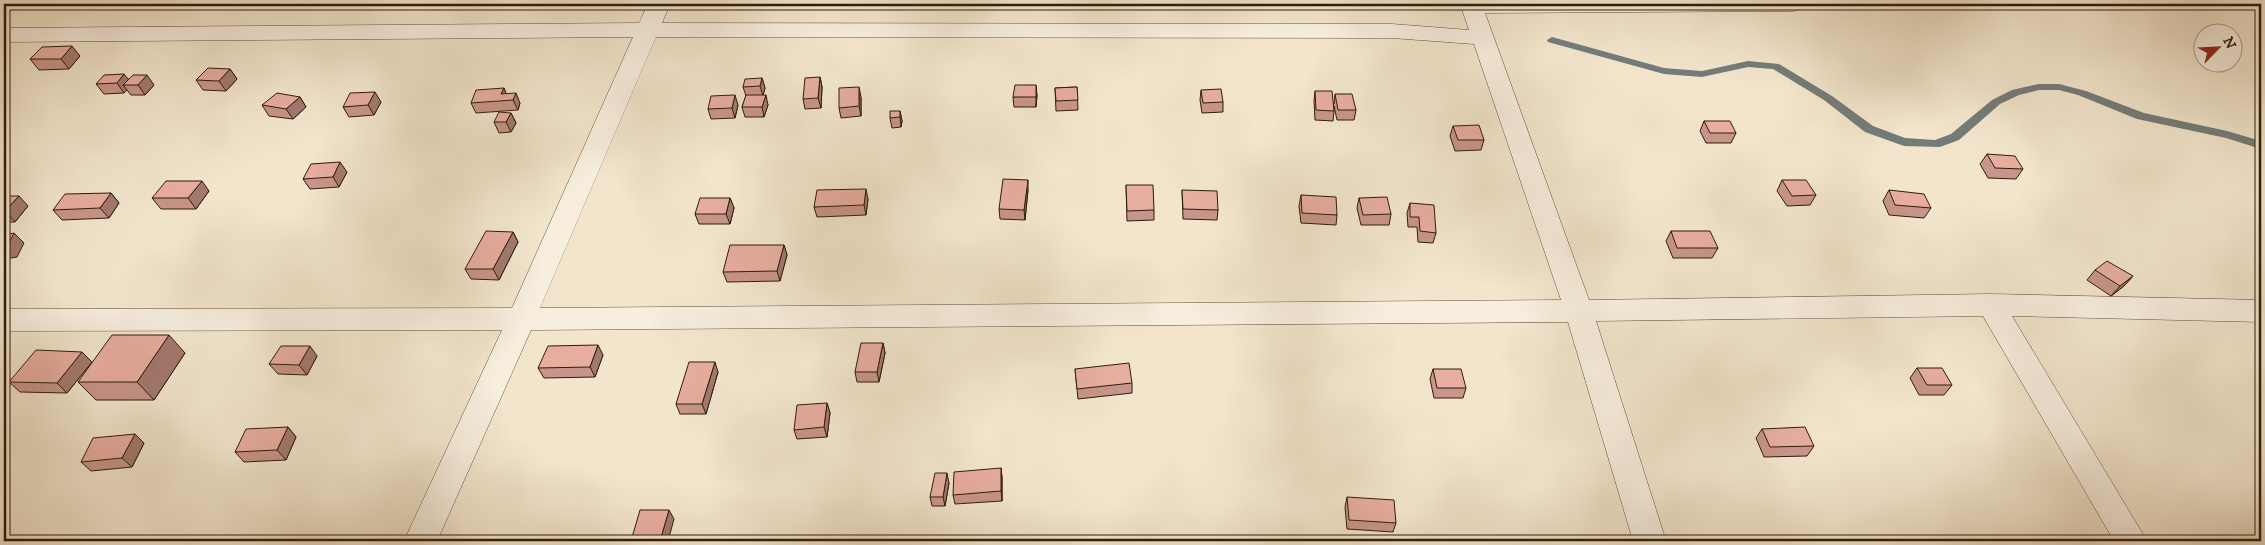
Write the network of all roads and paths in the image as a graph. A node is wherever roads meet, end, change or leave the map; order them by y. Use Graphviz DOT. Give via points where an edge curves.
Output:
graph roads {
  1 [pos="659,4"];
  2 [pos="1793,4"];
  3 [pos="1472,5"];
  4 [pos="647,30"];
  5 [pos="4,35"];
  6 [pos="1483,38"];
  7 [pos="1992,305"];
  8 [pos="1579,311"];
  9 [pos="2261,311"];
  10 [pos="521,319"];
  11 [pos="4,320"];
  12 [pos="420,541"];
  13 [pos="1650,541"];
  14 [pos="2132,541"];
  1 -- 4 [label="street"];
  2 -- 3 [label="street"];
  3 -- 6 [label="street"];
  4 -- 5 [label="street"];
  4 -- 6 [label="street" via="1392,31"];
  4 -- 10 [label="street"];
  6 -- 8 [label="street"];
  7 -- 8 [label="street"];
  7 -- 9 [label="street"];
  7 -- 14 [label="street"];
  8 -- 10 [label="street"];
  8 -- 13 [label="street"];
  10 -- 11 [label="street"];
  10 -- 12 [label="street"];
}
